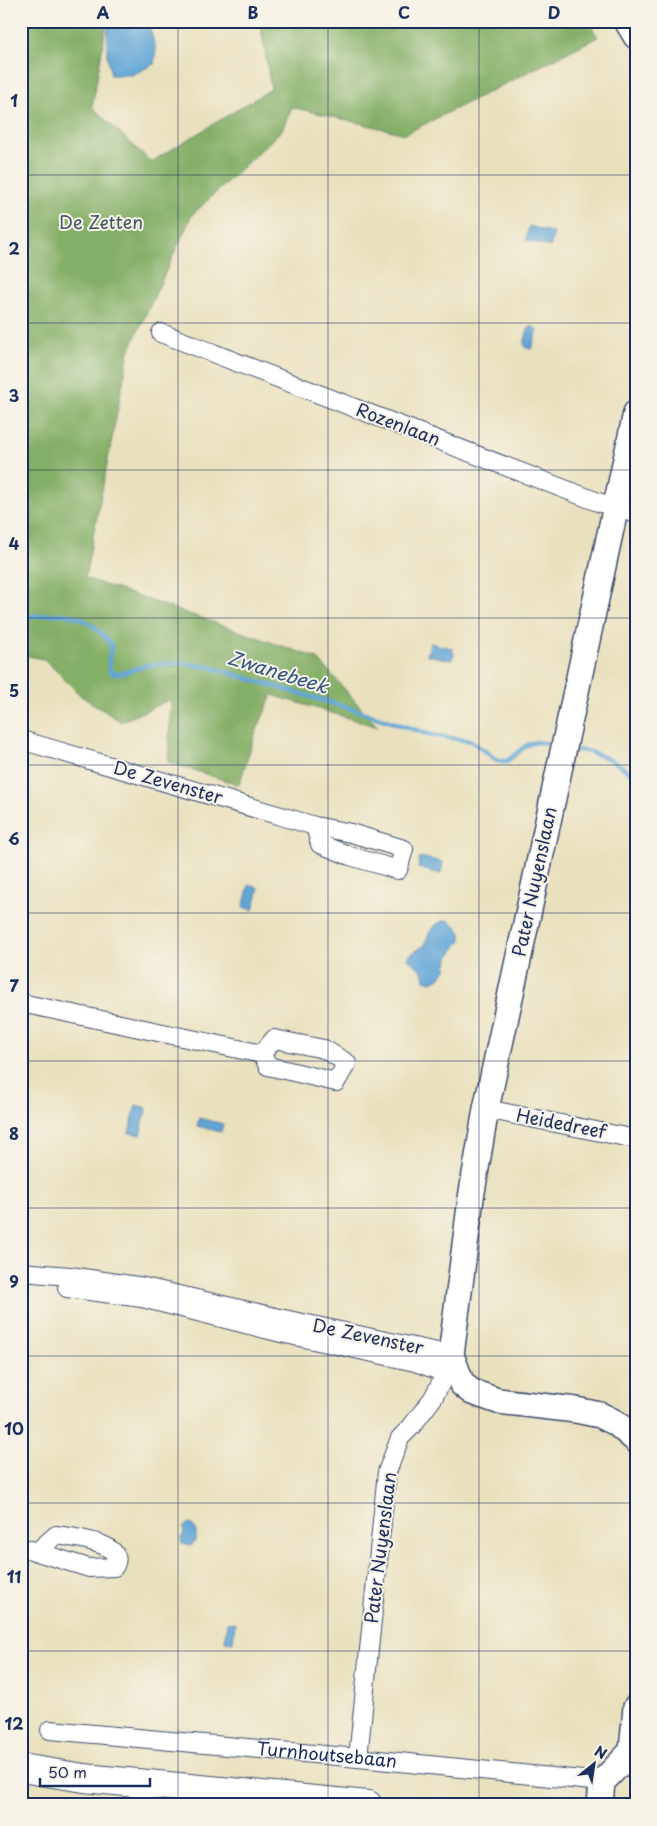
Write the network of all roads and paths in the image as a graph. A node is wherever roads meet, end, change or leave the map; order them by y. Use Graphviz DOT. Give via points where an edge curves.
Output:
graph roads {
  1 [pos="627,21"];
  2 [pos="636,36"];
  3 [pos="161,333"];
  4 [pos="636,413"];
  5 [pos="625,511"];
  6 [pos="21,740"];
  7 [pos="315,826"];
  8 [pos="21,1003"];
  9 [pos="262,1054"];
  10 [pos="486,1109"];
  11 [pos="636,1139"];
  12 [pos="21,1272"];
  13 [pos="21,1284"];
  14 [pos="143,1292"];
  15 [pos="448,1364"];
  16 [pos="636,1440"];
  17 [pos="636,1707"];
  18 [pos="50,1730"];
  19 [pos="634,1753"];
  20 [pos="358,1758"];
  21 [pos="21,1768"];
  22 [pos="601,1793"];
  23 [pos="368,1805"];
  1 -- 2 [label="street"];
  3 -- 5 [label="street, Rozenlaan"];
  4 -- 5 [label="street, Pater Nuyenslaan"];
  5 -- 10 [label="street, Pater Nuyenslaan"];
  6 -- 7 [label="street, De Zevenster"];
  8 -- 9 [label="street"];
  10 -- 11 [label="street, Heidedreef"];
  10 -- 15 [label="street, Pater Nuyenslaan"];
  12 -- 14 [label="street, De Zevenster" via="70,1276"];
  13 -- 14 [label="street, De Zevenster"];
  14 -- 15 [label="street, De Zevenster"];
  15 -- 16 [label="street, Pater Nuyenslaan" via="472,1392 498,1401 600,1416 616,1422"];
  15 -- 20 [label="street, Pater Nuyenslaan" via="433,1398 400,1438 388,1472"];
  17 -- 19 [label="street"];
  18 -- 20 [label="street, Turnhoutsebaan"];
  19 -- 22 [label="street"];
  20 -- 22 [label="street, Turnhoutsebaan"];
  21 -- 23 [label="main road" via="84,1778"];
}
